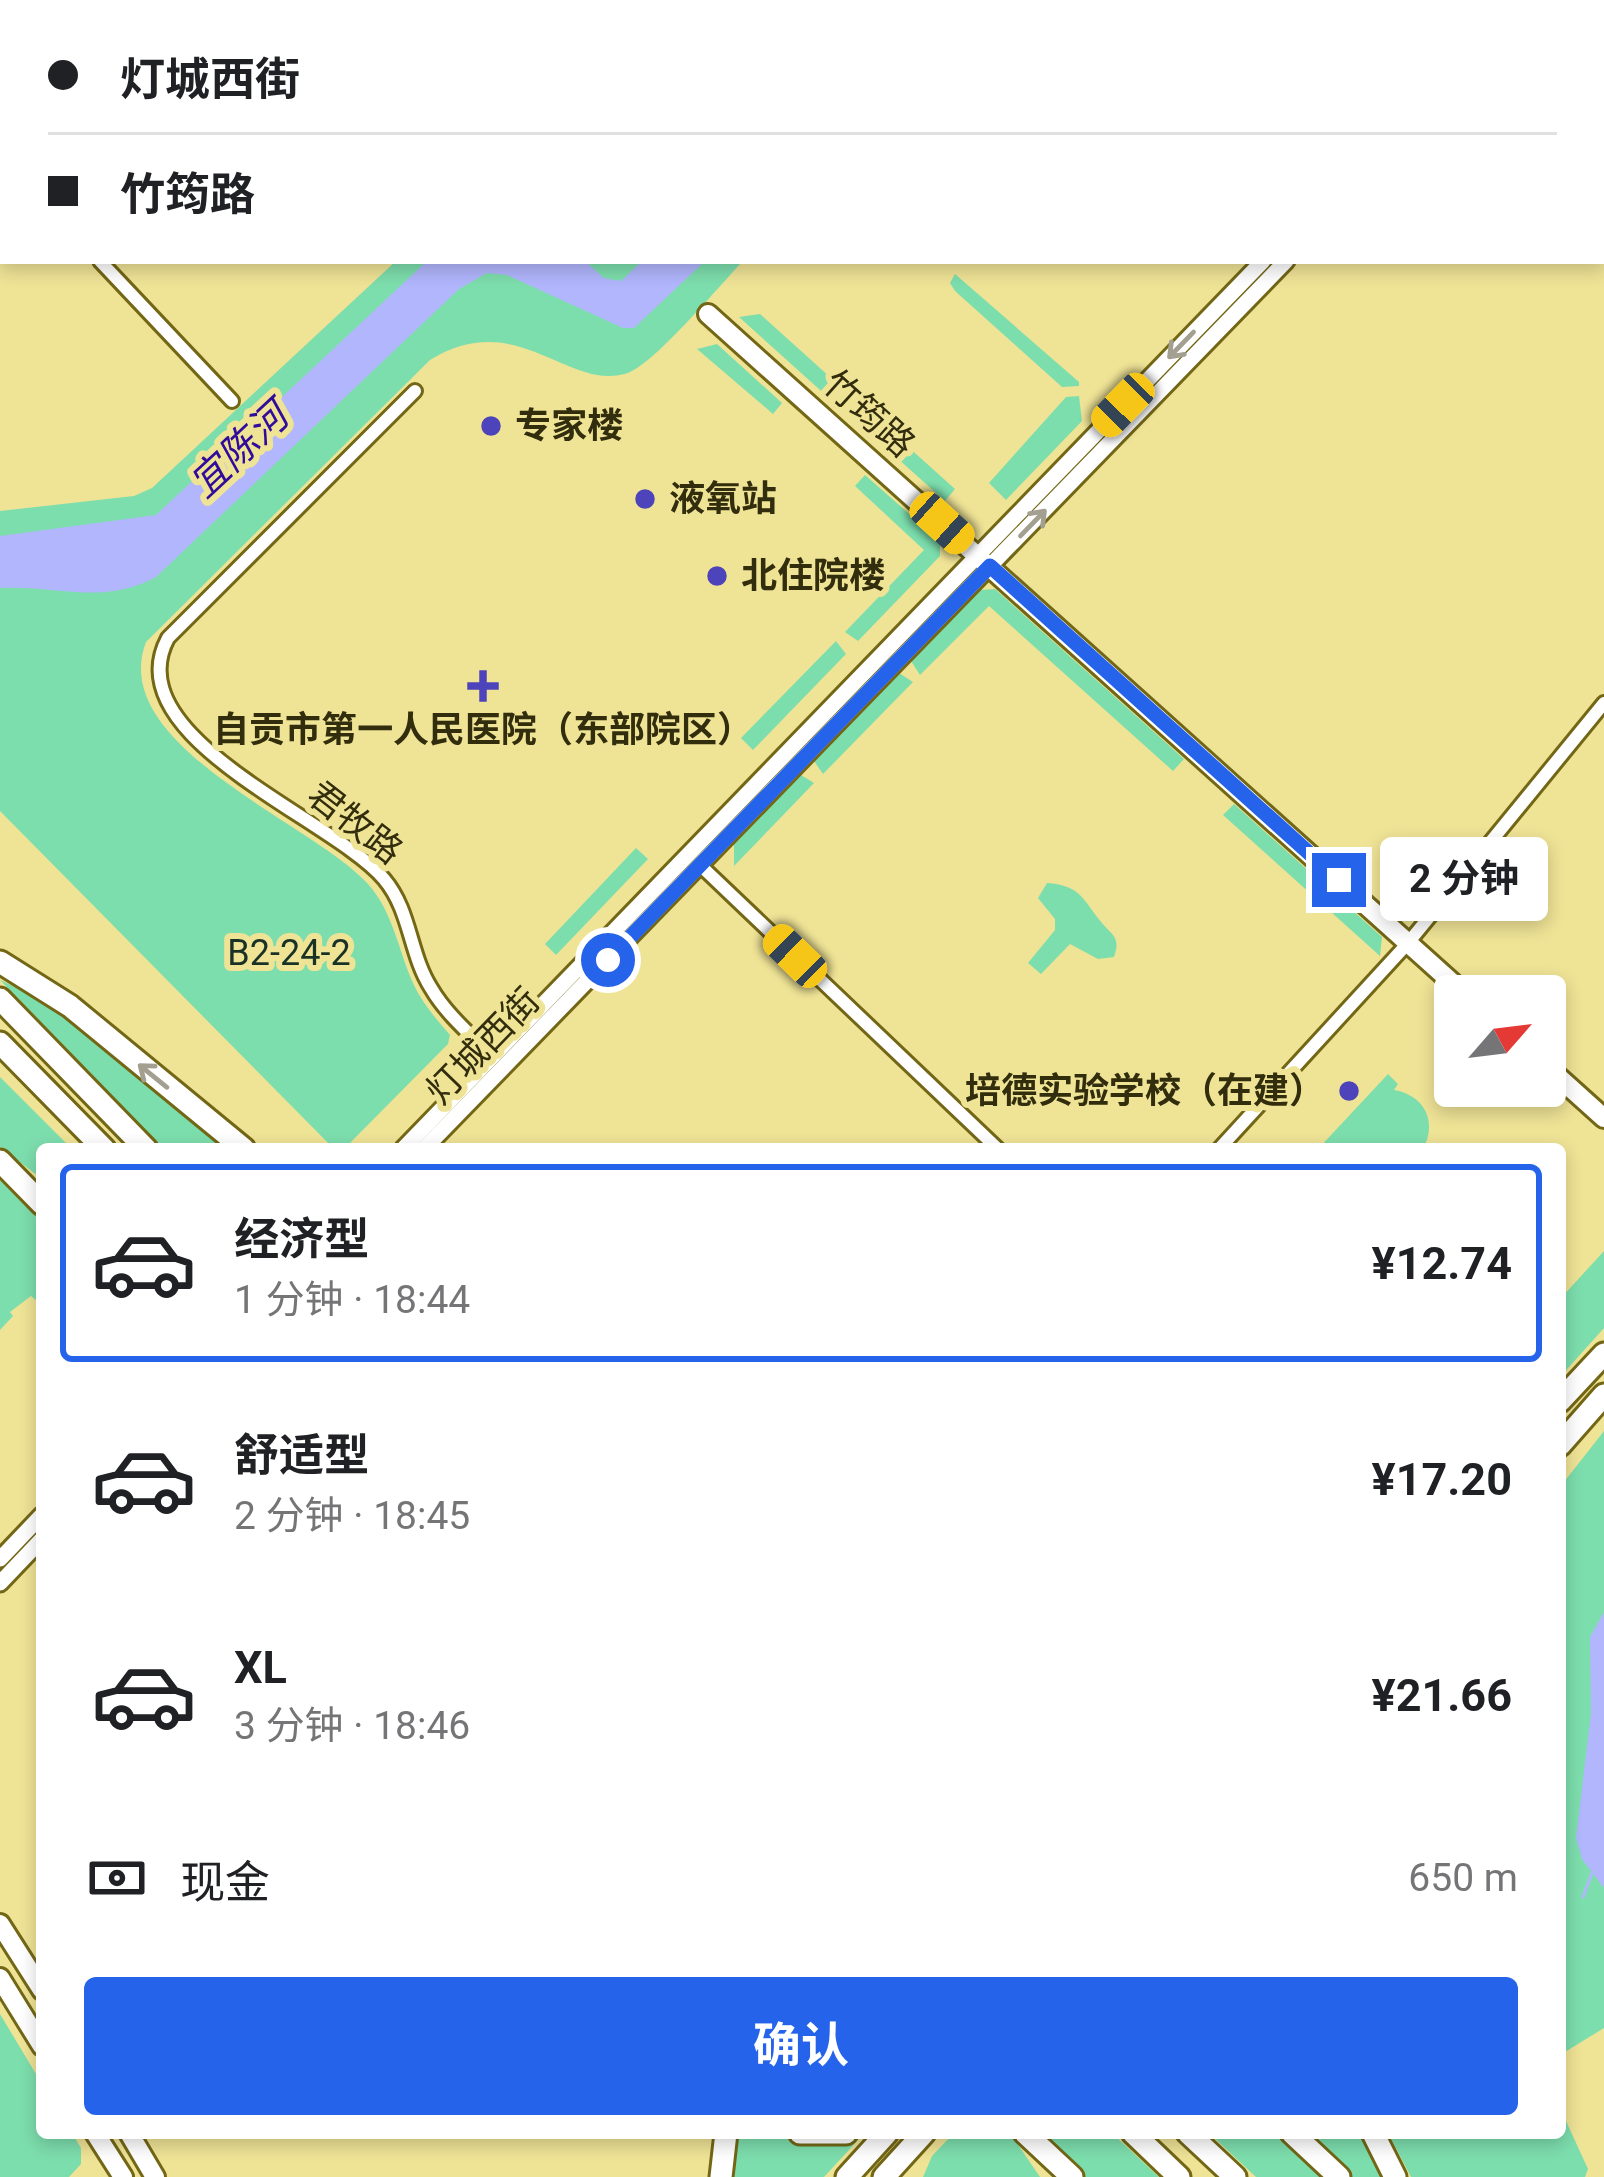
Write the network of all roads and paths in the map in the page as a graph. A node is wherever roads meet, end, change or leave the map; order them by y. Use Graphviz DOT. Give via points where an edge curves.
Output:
graph roads {
  1 [pos="103,264"];
  2 [pos="1260,264"];
  3 [pos="1283,264"];
  4 [pos="708,314"];
  5 [pos="415,391"];
  6 [pos="232,401"];
  7 [pos="984,560"];
  8 [pos="1604,703"];
  9 [pos="700,865"];
  10 [pos="1408,943"];
  11 [pos="0,962"];
  12 [pos="1444,975"];
  13 [pos="0,999"];
  14 [pos="0,1043"];
  15 [pos="492,1056"];
  16 [pos="1566,1084"];
  17 [pos="1604,1118"];
  18 [pos="98,1143"];
  19 [pos="140,1143"];
  20 [pos="237,1143"];
  21 [pos="409,1143"];
  22 [pos="430,1143"];
  23 [pos="992,1143"];
  24 [pos="1225,1143"];
  25 [pos="4,1165"];
  26 [pos="36,1188"];
  27 [pos="36,1198"];
  28 [pos="1604,1354"];
  29 [pos="1566,1395"];
  30 [pos="1604,1395"];
  31 [pos="1566,1438"];
  32 [pos="36,1521"];
  33 [pos="36,1545"];
  34 [pos="0,1559"];
  35 [pos="0,1582"];
  36 [pos="0,1924"];
  37 [pos="0,1978"];
  38 [pos="36,1981"];
  39 [pos="36,2036"];
  40 [pos="99,2139"];
  41 [pos="133,2139"];
  42 [pos="725,2139"];
  43 [pos="882,2139"];
  44 [pos="921,2139"];
  45 [pos="925,2139"];
  46 [pos="1029,2139"];
  47 [pos="1031,2139"];
  48 [pos="1139,2139"];
  49 [pos="1194,2139"];
  50 [pos="1299,2139"];
  51 [pos="1376,2139"];
  52 [pos="123,2177"];
  53 [pos="155,2177"];
  54 [pos="721,2177"];
  55 [pos="847,2177"];
  56 [pos="884,2177"];
  57 [pos="912,2177"];
  58 [pos="1049,2177"];
  59 [pos="1072,2177"];
  60 [pos="1180,2177"];
  61 [pos="1235,2177"];
  62 [pos="1340,2177"];
  63 [pos="1395,2177"];
  1 -- 6 [label="street"];
  2 -- 7 [label="street, 灯城西街, one-way"];
  7 -- 3 [label="street, 灯城西街, one-way"];
  4 -- 7 [label="main road, 竹筠路"];
  5 -- 15 [label="street, 君牧路" via="168,638 157,659 160,686 224,766 380,874 403,910 430,988"];
  7 -- 9 [label="street, 灯城西街"];
  7 -- 10 [label="main road, 竹筠路"];
  7 -- 15 [label="street, 灯城西街"];
  8 -- 10 [label="street"];
  9 -- 22 [label="street, 灯城西街"];
  9 -- 23 [label="street"];
  10 -- 12 [label="main road, 竹筠路"];
  10 -- 24 [label="street"];
  20 -- 11 [label="highway, one-way" via="70,1006"];
  13 -- 19 [label="highway"];
  14 -- 18 [label="highway"];
  15 -- 21 [label="street, 灯城西街"];
  16 -- 17 [label="main road"];
  25 -- 26 [label="highway"];
  25 -- 27 [label="highway"];
  28 -- 29 [label="highway"];
  30 -- 31 [label="highway"];
  32 -- 34 [label="street"];
  33 -- 35 [label="street"];
  36 -- 38 [label="main road"];
  37 -- 39 [label="main road"];
  40 -- 52 [label="main road"];
  41 -- 53 [label="main road"];
  42 -- 54 [label="highway"];
  43 -- 55 [label="highway"];
  44 -- 56 [label="highway"];
  45 -- 57 [label="highway"];
  46 -- 58 [label="highway"];
  47 -- 59 [label="highway"];
  48 -- 60 [label="highway"];
  49 -- 61 [label="highway"];
  50 -- 62 [label="highway"];
  51 -- 63 [label="highway"];
}
